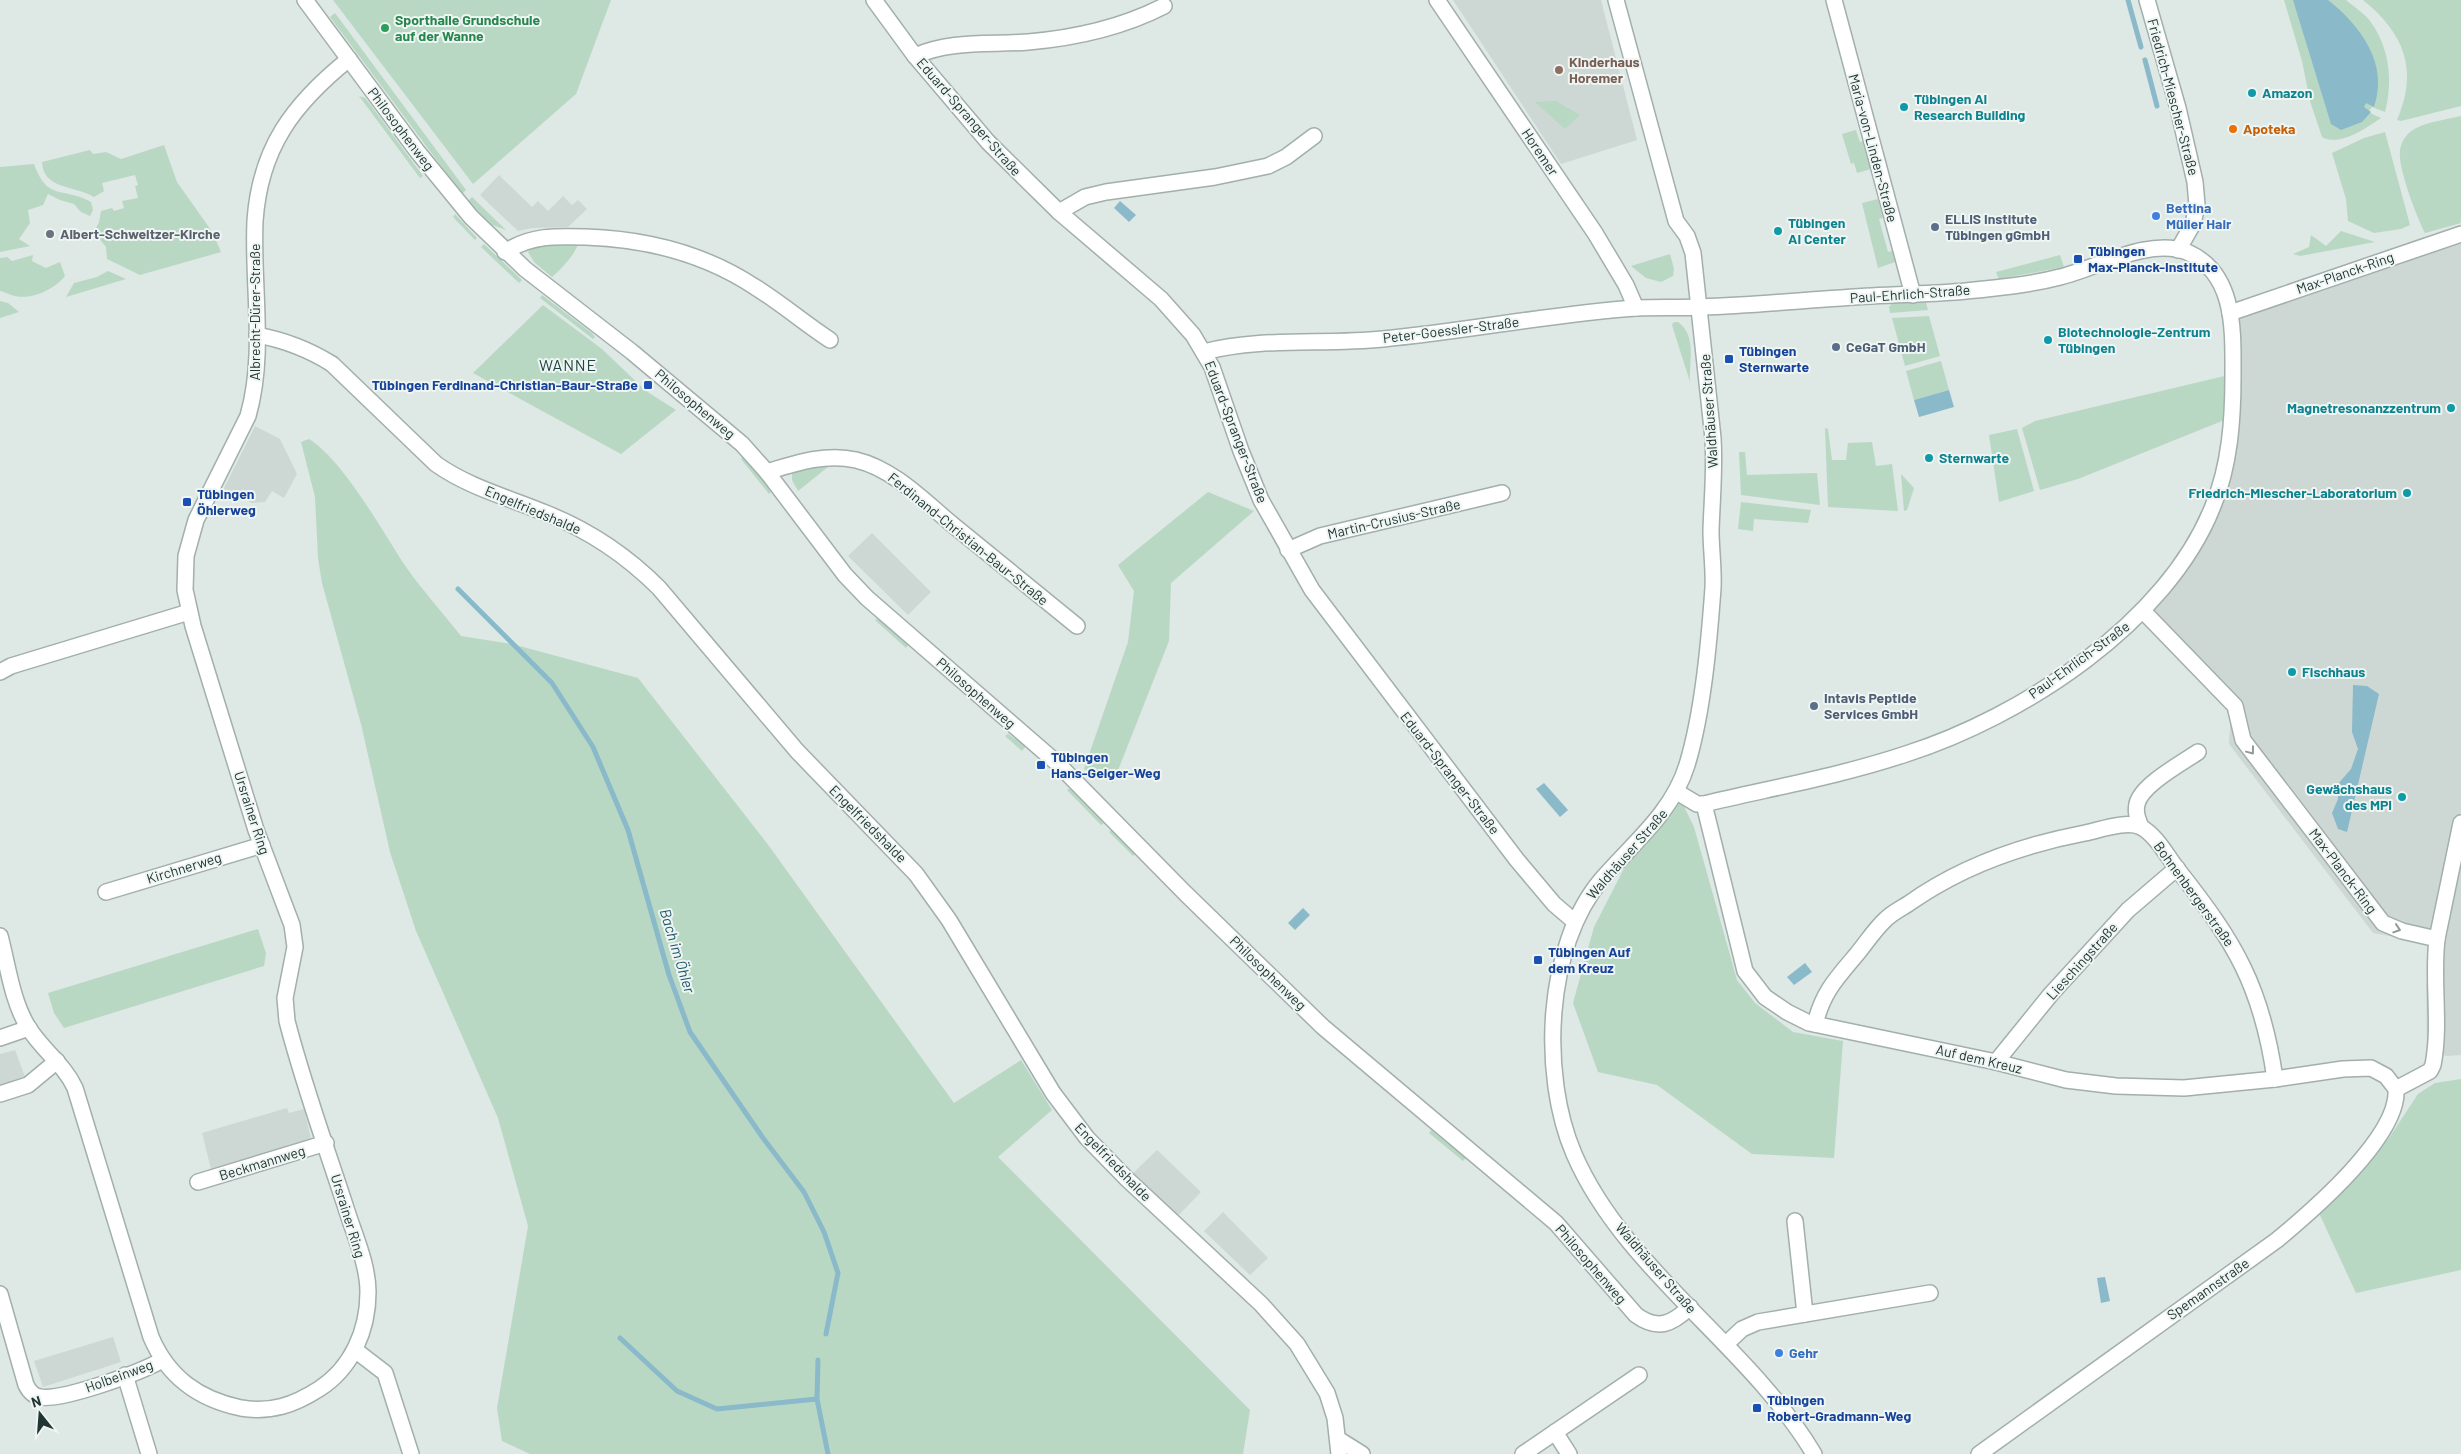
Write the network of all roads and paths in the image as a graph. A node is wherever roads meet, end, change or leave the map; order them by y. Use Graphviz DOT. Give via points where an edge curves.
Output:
graph roads {
  1 [pos="305,0"];
  2 [pos="874,0"];
  3 [pos="1437,0"];
  4 [pos="1616,0"];
  5 [pos="1834,0"];
  6 [pos="2147,0"];
  7 [pos="1164,6"];
  8 [pos="915,56"];
  9 [pos="349,60"];
  10 [pos="1314,136"];
  11 [pos="1059,212"];
  12 [pos="2461,234"];
  13 [pos="2178,250"];
  14 [pos="506,252"];
  15 [pos="1913,295"];
  16 [pos="1636,308"];
  17 [pos="1698,308"];
  18 [pos="2230,313"];
  19 [pos="256,335"];
  20 [pos="830,340"];
  21 [pos="1204,352"];
  22 [pos="767,472"];
  23 [pos="1502,493"];
  24 [pos="1288,550"];
  25 [pos="2143,611"];
  26 [pos="189,612"];
  27 [pos="1078,626"];
  28 [pos="0,672"];
  29 [pos="2198,752"];
  30 [pos="1677,792"];
  31 [pos="1704,804"];
  32 [pos="2461,823"];
  33 [pos="2141,827"];
  34 [pos="262,845"];
  35 [pos="2177,868"];
  36 [pos="106,892"];
  37 [pos="1575,922"];
  38 [pos="0,936"];
  39 [pos="2437,939"];
  40 [pos="1815,1024"];
  41 [pos="28,1028"];
  42 [pos="0,1038"];
  43 [pos="57,1061"];
  44 [pos="1996,1062"];
  45 [pos="2275,1079"];
  46 [pos="2396,1089"];
  47 [pos="0,1094"];
  48 [pos="326,1143"];
  49 [pos="198,1182"];
  50 [pos="1795,1221"];
  51 [pos="1930,1293"];
  52 [pos="0,1294"];
  53 [pos="1690,1307"];
  54 [pos="1805,1314"];
  55 [pos="1726,1344"];
  56 [pos="355,1350"];
  57 [pos="162,1360"];
  58 [pos="1639,1375"];
  59 [pos="124,1376"];
  60 [pos="1555,1432"];
  61 [pos="1338,1438"];
  62 [pos="150,1454"];
  63 [pos="411,1454"];
  64 [pos="1339,1454"];
  65 [pos="1362,1454"];
  66 [pos="1523,1454"];
  67 [pos="1569,1454"];
  68 [pos="1814,1454"];
  69 [pos="1979,1454"];
  1 -- 9 [label="street, Philosophenweg"];
  2 -- 8 [label="street, Eduard-Spranger-Straße"];
  3 -- 16 [label="street, Horemer" via="1595,234"];
  4 -- 17 [label="street, Waldhäuser Straße" via="1676,221 1687,236 1693,253"];
  5 -- 15 [label="street, Maria-von-Linden-Straße"];
  6 -- 13 [label="street, Friedrich-Miescher-Straße" via="2195,182 2197,205 2193,224"];
  7 -- 8 [label="street" via="1139,18 1065,36 1027,42 958,45"];
  8 -- 11 [label="street, Eduard-Spranger-Straße" via="988,142"];
  9 -- 14 [label="street, Philosophenweg" via="458,202"];
  9 -- 19 [label="street, Albrecht-Dürer-Straße" via="331,73 301,104 269,152 256,212"];
  10 -- 11 [label="street" via="1286,158 1268,166 1106,192 1085,197"];
  11 -- 21 [label="street, Eduard-Spranger-Straße" via="1161,300"];
  12 -- 18 [label="street, Max-Planck-Ring"];
  13 -- 15 [label="street, Paul-Ehrlich-Straße" via="2160,247 2062,277 2018,286"];
  13 -- 18 [label="street, Paul-Ehrlich-Straße" via="2200,260 2219,279"];
  14 -- 20 [label="street" via="520,242 554,236 594,237 666,248 702,259 735,275"];
  14 -- 22 [label="street, Philosophenweg" via="707,413"];
  15 -- 17 [label="street, Paul-Ehrlich-Straße"];
  16 -- 17 [label="street, Peter-Goessler-Straße"];
  16 -- 21 [label="street, Peter-Goessler-Straße" via="1380,340 1244,344"];
  17 -- 30 [label="street, Waldhäuser Straße" via="1713,438 1713,586 1698,720"];
  18 -- 25 [label="street, Paul-Ehrlich-Straße" via="2232,417 2217,497 2187,557"];
  19 -- 26 [label="street, Albrecht-Dürer-Straße" via="256,382 248,416 189,540 185,590"];
  19 -- 61 [label="street, Engelfriedshalde" via="314,352 332,364 443,469 470,484 585,532 615,549 659,588 797,751 916,874 949,920 1053,1093 1087,1138 1261,1304 1297,1344 1327,1392"];
  21 -- 24 [label="street, Eduard-Spranger-Straße" via="1254,485"];
  22 -- 27 [label="street, Ferdinand-Christian-Baur-Straße" via="835,457 877,467"];
  22 -- 53 [label="street, Philosophenweg" via="845,575 867,598 1057,763 1323,1027 1556,1223 1636,1315 1646,1322 1670,1323"];
  23 -- 24 [label="street, Martin-Crusius-Straße" via="1320,536"];
  24 -- 37 [label="street, Eduard-Spranger-Straße" via="1328,613 1415,728 1540,889"];
  25 -- 31 [label="street, Paul-Ehrlich-Straße" via="2068,672 1965,730 1886,760"];
  25 -- 39 [label="street, Max-Planck-Ring, one-way" via="2235,706 2242,740 2383,923"];
  26 -- 28 [label="street" via="20,663"];
  26 -- 34 [label="street, Ursrainer Ring"];
  29 -- 33 [label="street" via="2144,791 2137,809"];
  30 -- 31 [label="street" via="1697,804"];
  30 -- 37 [label="street, Waldhäuser Straße" via="1650,829 1593,891"];
  31 -- 40 [label="street, Auf dem Kreuz" via="1745,971 1765,997 1787,1012"];
  32 -- 39 [label="street"];
  33 -- 35 [label="street, Bohnenbergerstraße" via="2156,840"];
  33 -- 40 [label="street" via="2130,825 2025,848 1937,884 1886,919 1832,983 1821,1002"];
  34 -- 36 [label="street, Kirchnerweg"];
  34 -- 48 [label="street, Ursrainer Ring" via="292,925 294,941 285,998 287,1021"];
  35 -- 44 [label="street, Lieschingstraße" via="2128,910 2051,994"];
  35 -- 45 [label="street, Bohnenbergerstraße" via="2222,927 2244,966 2264,1019"];
  37 -- 53 [label="street, Waldhäuser Straße" via="1562,955 1554,1014 1556,1083 1565,1128 1574,1154 1604,1206 1644,1258"];
  38 -- 41 [label="street, Ursrainer Ring" via="14,993"];
  39 -- 46 [label="street" via="2433,1065 2430,1071"];
  40 -- 44 [label="street, Auf dem Kreuz"];
  41 -- 42 [label="street"];
  41 -- 43 [label="street, Ursrainer Ring"];
  43 -- 47 [label="street" via="28,1085"];
  43 -- 57 [label="street, Ursrainer Ring" via="75,1088 151,1337"];
  44 -- 45 [label="street, Auf dem Kreuz" via="2066,1080 2116,1086 2184,1088"];
  45 -- 46 [label="street, Auf dem Kreuz" via="2371,1068 2386,1076"];
  46 -- 69 [label="street, Spemannstraße" via="2396,1107 2381,1133 2314,1210"];
  48 -- 49 [label="street, Beckmannweg"];
  48 -- 56 [label="street, Ursrainer Ring" via="368,1284 365,1322"];
  50 -- 54 [label="street"];
  51 -- 54 [label="street"];
  52 -- 59 [label="street, Holbeinweg" via="30,1392 38,1397 60,1396"];
  53 -- 55 [label="street, Waldhäuser Straße"];
  54 -- 55 [label="street" via="1758,1322 1742,1329"];
  55 -- 68 [label="street, Waldhäuser Straße" via="1776,1399"];
  56 -- 57 [label="street, Ursrainer Ring" via="336,1376 322,1387 294,1403 266,1411 235,1406 201,1395 179,1380"];
  56 -- 63 [label="street" via="385,1373"];
  57 -- 59 [label="street, Holbeinweg"];
  58 -- 60 [label="street"];
  59 -- 62 [label="street"];
  60 -- 66 [label="street"];
  60 -- 67 [label="street"];
  61 -- 64 [label="street, Engelfriedshalde"];
  61 -- 65 [label="street"];
}
